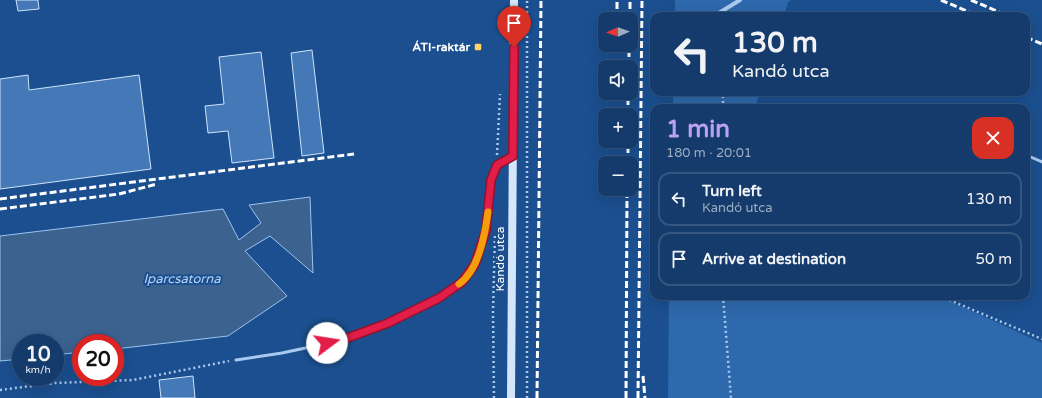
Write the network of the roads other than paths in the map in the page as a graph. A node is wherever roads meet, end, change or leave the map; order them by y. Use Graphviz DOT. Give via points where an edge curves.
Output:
graph roads {
  1 [pos="514,0"];
  2 [pos="740,0"];
  3 [pos="720,12"];
  4 [pos="513,156"];
  5 [pos="1030,157"];
  6 [pos="1042,162"];
  7 [pos="236,360"];
  8 [pos="511,398"];
  1 -- 4 [label="street, Kandó utca"];
  2 -- 3 [label="street"];
  4 -- 7 [label="lane" via="497,165 491,180 486,230 475,264 462,282 439,298 388,323 342,340"];
  4 -- 8 [label="street, Kandó utca"];
  5 -- 6 [label="lane"];
}
